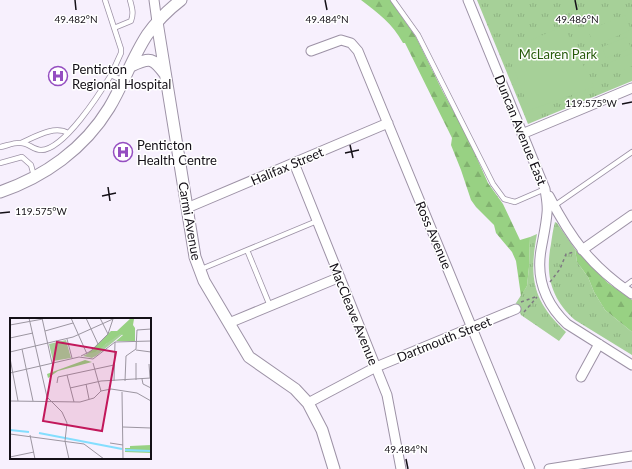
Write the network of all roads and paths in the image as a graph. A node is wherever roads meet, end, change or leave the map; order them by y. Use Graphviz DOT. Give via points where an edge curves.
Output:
graph roads {
  1 [pos="105,0"];
  2 [pos="130,0"];
  3 [pos="154,0"];
  4 [pos="181,0"];
  5 [pos="393,0"];
  6 [pos="468,0"];
  7 [pos="157,22"];
  8 [pos="114,28"];
  9 [pos="311,51"];
  10 [pos="131,66"];
  11 [pos="111,75"];
  12 [pos="166,75"];
  13 [pos="123,81"];
  14 [pos="632,88"];
  15 [pos="388,123"];
  16 [pos="68,133"];
  17 [pos="522,134"];
  18 [pos="21,142"];
  19 [pos="0,147"];
  20 [pos="632,152"];
  21 [pos="0,163"];
  22 [pos="294,163"];
  23 [pos="34,177"];
  24 [pos="545,189"];
  25 [pos="0,192"];
  26 [pos="554,206"];
  27 [pos="187,208"];
  28 [pos="632,215"];
  29 [pos="317,221"];
  30 [pos="247,250"];
  31 [pos="582,250"];
  32 [pos="199,270"];
  33 [pos="340,277"];
  34 [pos="632,282"];
  35 [pos="623,288"];
  36 [pos="632,294"];
  37 [pos="538,296"];
  38 [pos="525,301"];
  39 [pos="270,306"];
  40 [pos="516,309"];
  41 [pos="229,323"];
  42 [pos="473,327"];
  43 [pos="598,344"];
  44 [pos="632,365"];
  45 [pos="376,367"];
  46 [pos="581,377"];
  47 [pos="308,403"];
  48 [pos="632,456"];
  49 [pos="334,469"];
  50 [pos="401,469"];
  51 [pos="530,469"];
  52 [pos="549,469"];
  1 -- 8 [label="lane"];
  2 -- 8 [label="lane" via="133,10 131,20"];
  3 -- 7 [label="street, Carmi Avenue"];
  4 -- 7 [label="street"];
  5 -- 24 [label="lane" via="418,35 493,184 504,199 514,202"];
  6 -- 17 [label="street, Duncan Avenue East"];
  7 -- 10 [label="street"];
  7 -- 12 [label="street, Carmi Avenue"];
  8 -- 11 [label="lane" via="121,53"];
  9 -- 15 [label="street, Ross Avenue" via="342,40 351,43 358,51"];
  10 -- 12 [label="street" via="141,61 152,61 157,63"];
  10 -- 13 [label="street"];
  11 -- 13 [label="lane"];
  11 -- 16 [label="lane" via="85,115"];
  12 -- 27 [label="street, Carmi Avenue"];
  13 -- 23 [label="street" via="94,130 52,167"];
  14 -- 17 [label="street"];
  15 -- 22 [label="street, Halifax Street"];
  15 -- 42 [label="street, Ross Avenue"];
  16 -- 18 [label="lane" via="62,130 50,131"];
  16 -- 18 [label="lane" via="50,148 41,150"];
  17 -- 24 [label="street, Duncan Avenue East"];
  18 -- 19 [label="lane"];
  20 -- 26 [label="lane"];
  21 -- 23 [label="lane" via="22,157 31,165"];
  22 -- 27 [label="street, Halifax Street"];
  22 -- 29 [label="street, MacCleave Avenue"];
  23 -- 25 [label="street"];
  24 -- 26 [label="street"];
  24 -- 43 [label="street, Duncan Avenue East" via="547,214 540,260 542,287 559,316"];
  26 -- 31 [label="street"];
  27 -- 32 [label="street, Carmi Avenue"];
  28 -- 31 [label="street"];
  29 -- 30 [label="lane"];
  29 -- 33 [label="street, MacCleave Avenue"];
  30 -- 32 [label="lane"];
  30 -- 39 [label="lane"];
  31 -- 35 [label="street"];
  32 -- 41 [label="street, Carmi Avenue"];
  33 -- 39 [label="street"];
  33 -- 45 [label="street, MacCleave Avenue"];
  34 -- 35 [label="lane"];
  35 -- 36 [label="street"];
  37 -- 38 [label="path"];
  39 -- 41 [label="street"];
  40 -- 42 [label="street, Dartmouth Street"];
  41 -- 47 [label="street, Carmi Avenue" via="249,357 295,389"];
  42 -- 45 [label="street, Dartmouth Street"];
  42 -- 51 [label="street, Ross Avenue"];
  43 -- 44 [label="street, Duncan Avenue East"];
  43 -- 46 [label="street"];
  45 -- 47 [label="street, Dartmouth Street"];
  45 -- 50 [label="street, MacCleave Avenue" via="387,395"];
  47 -- 49 [label="street, Carmi Avenue" via="322,430"];
  48 -- 52 [label="street"];
}
